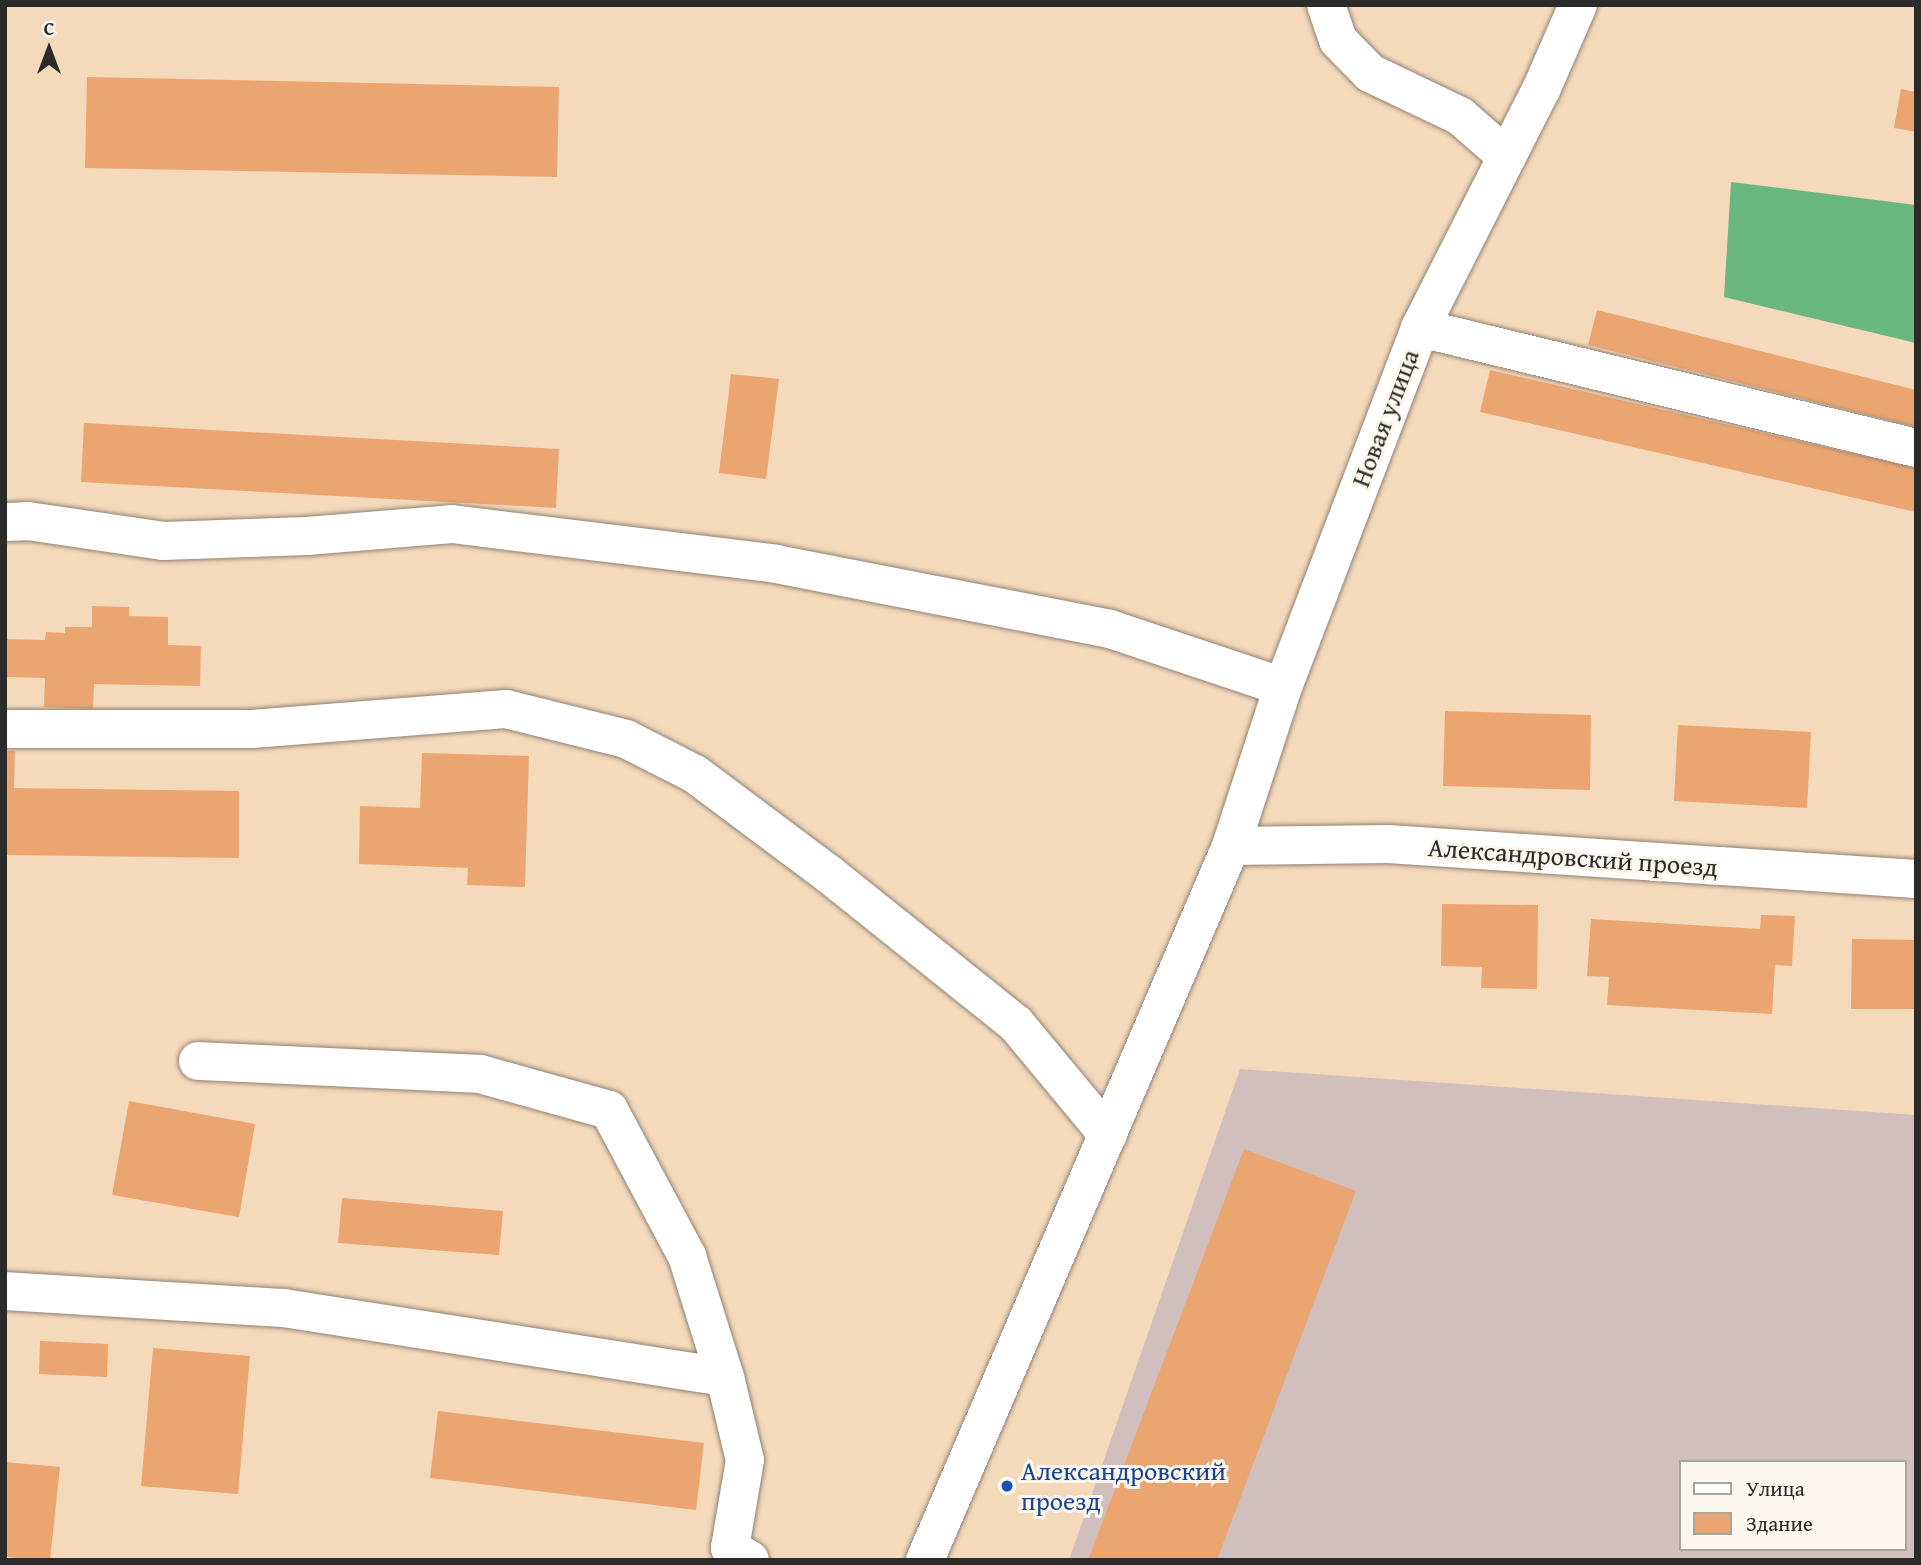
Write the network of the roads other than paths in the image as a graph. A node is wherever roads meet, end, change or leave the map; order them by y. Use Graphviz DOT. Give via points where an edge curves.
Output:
graph roads {
  1 [pos="1326,5"];
  2 [pos="1578,5"];
  3 [pos="1507,157"];
  4 [pos="1420,328"];
  5 [pos="1916,448"];
  6 [pos="5,522"];
  7 [pos="1283,687"];
  8 [pos="5,729"];
  9 [pos="1231,846"];
  10 [pos="1916,878"];
  11 [pos="198,1061"];
  12 [pos="1108,1135"];
  13 [pos="5,1291"];
  14 [pos="725,1377"];
  15 [pos="751,1560"];
  16 [pos="925,1560"];
  1 -- 3 [label="street" via="1338,40 1370,73 1460,116"];
  2 -- 3 [label="street, Новая улица"];
  3 -- 4 [label="street, Новая улица"];
  4 -- 5 [label="street"];
  4 -- 7 [label="street, Новая улица"];
  6 -- 7 [label="street" via="28,521 163,541 452,524 762,562 1110,629"];
  7 -- 9 [label="street, Новая улица"];
  8 -- 12 [label="street" via="252,729 506,709 626,739 695,774 1016,1024"];
  9 -- 10 [label="street, Александровский проезд" via="1388,844"];
  9 -- 12 [label="street, Новая улица"];
  11 -- 14 [label="street" via="480,1074 609,1110 687,1256"];
  12 -- 16 [label="street, Новая улица"];
  13 -- 14 [label="street" via="283,1308"];
  14 -- 15 [label="street" via="745,1460 730,1548"];
}
